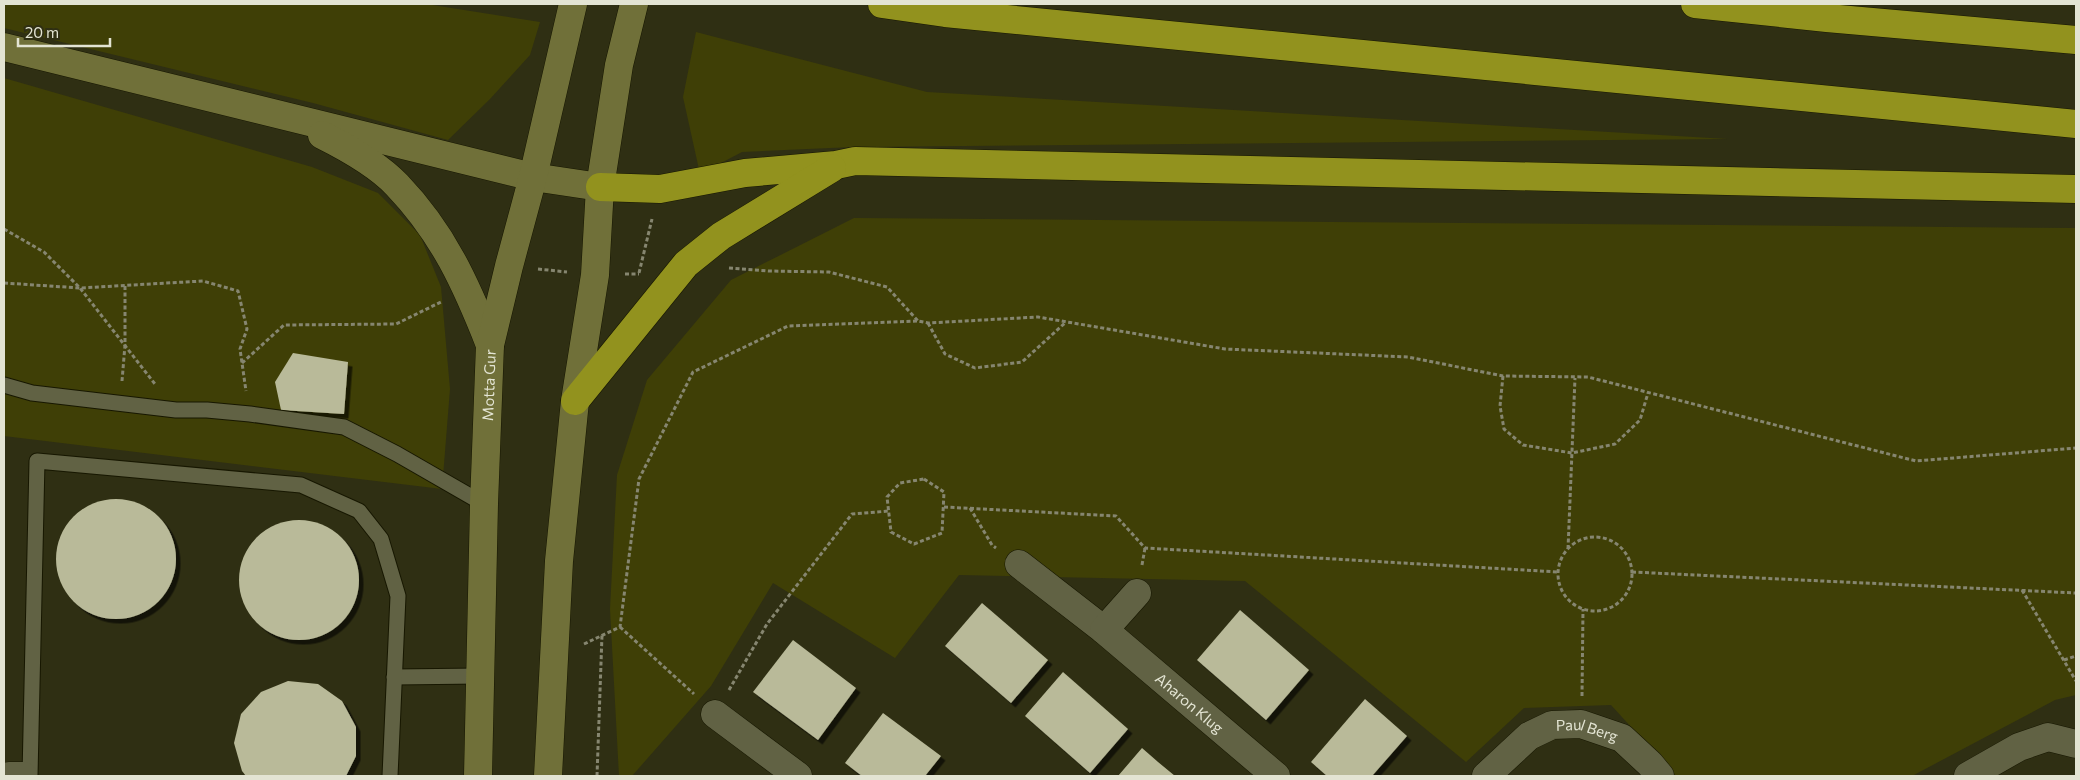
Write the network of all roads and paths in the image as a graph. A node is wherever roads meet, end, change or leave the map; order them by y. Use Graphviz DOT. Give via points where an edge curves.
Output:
graph roads {
  1 [pos="574,4"];
  2 [pos="634,4"];
  3 [pos="882,4"];
  4 [pos="1695,4"];
  5 [pos="2076,40"];
  6 [pos="4,47"];
  7 [pos="273,112"];
  8 [pos="2076,124"];
  9 [pos="836,165"];
  10 [pos="534,177"];
  11 [pos="600,188"];
  12 [pos="660,189"];
  13 [pos="2076,189"];
  14 [pos="4,229"];
  15 [pos="768,271"];
  16 [pos="639,274"];
  17 [pos="4,283"];
  18 [pos="125,286"];
  19 [pos="80,288"];
  20 [pos="469,290"];
  21 [pos="918,321"];
  22 [pos="1066,322"];
  23 [pos="928,323"];
  24 [pos="125,345"];
  25 [pos="490,345"];
  26 [pos="242,364"];
  27 [pos="1503,376"];
  28 [pos="1575,378"];
  29 [pos="4,385"];
  30 [pos="1648,393"];
  31 [pos="576,401"];
  32 [pos="121,403"];
  33 [pos="176,410"];
  34 [pos="250,414"];
  35 [pos="2076,448"];
  36 [pos="1572,452"];
  37 [pos="484,504"];
  38 [pos="944,507"];
  39 [pos="970,508"];
  40 [pos="889,511"];
  41 [pos="1568,550"];
  42 [pos="1018,564"];
  43 [pos="1558,572"];
  44 [pos="1632,572"];
  45 [pos="2022,590"];
  46 [pos="1137,592"];
  47 [pos="2076,593"];
  48 [pos="1583,609"];
  49 [pos="620,627"];
  50 [pos="1104,630"];
  51 [pos="602,635"];
  52 [pos="2076,656"];
  53 [pos="554,657"];
  54 [pos="2064,660"];
  55 [pos="480,676"];
  56 [pos="394,677"];
  57 [pos="2076,681"];
  58 [pos="715,714"];
  59 [pos="1581,724"];
  60 [pos="2074,743"];
  61 [pos="10,776"];
  62 [pos="23,776"];
  63 [pos="30,776"];
  64 [pos="390,776"];
  65 [pos="478,776"];
  66 [pos="548,776"];
  67 [pos="597,776"];
  68 [pos="798,776"];
  69 [pos="1276,776"];
  70 [pos="1486,776"];
  71 [pos="1660,776"];
  72 [pos="1968,776"];
  1 -- 10 [label="main road, Motta Gur"];
  2 -- 11 [label="main road" via="618,65"];
  3 -- 8 [label="highway" via="955,14"];
  4 -- 5 [label="highway"];
  6 -- 7 [label="main road"];
  7 -- 10 [label="main road"];
  7 -- 20 [label="main road" via="350,149 396,184 439,236"];
  9 -- 12 [label="highway" via="745,173"];
  9 -- 13 [label="highway" via="855,161"];
  9 -- 31 [label="highway" via="721,236 686,264"];
  10 -- 11 [label="main road"];
  10 -- 25 [label="main road, Motta Gur"];
  11 -- 12 [label="highway"];
  11 -- 31 [label="main road" via="595,275"];
  12 -- 16 [label="path"];
  14 -- 19 [label="path" via="44,252"];
  15 -- 21 [label="path" via="829,272 886,287"];
  17 -- 19 [label="path"];
  18 -- 19 [label="path"];
  18 -- 24 [label="path"];
  18 -- 26 [label="path" via="203,281 238,290 247,329 240,349"];
  19 -- 24 [label="path"];
  20 -- 25 [label="main road"];
  20 -- 26 [label="path" via="396,324 284,325"];
  21 -- 23 [label="path"];
  21 -- 49 [label="path" via="788,326 693,372 639,479"];
  22 -- 23 [label="path" via="1038,317"];
  22 -- 23 [label="path" via="1022,362 975,368 945,354"];
  22 -- 27 [label="path" via="1224,349 1408,357"];
  24 -- 32 [label="path"];
  24 -- 33 [label="path"];
  25 -- 37 [label="main road, Motta Gur"];
  26 -- 34 [label="path"];
  27 -- 28 [label="path"];
  27 -- 36 [label="path" via="1500,406 1504,429 1523,445"];
  28 -- 30 [label="path" via="1588,377"];
  28 -- 36 [label="path"];
  29 -- 32 [label="lane" via="32,393"];
  30 -- 35 [label="path" via="1916,461"];
  30 -- 36 [label="path" via="1640,420 1615,444"];
  31 -- 53 [label="main road" via="559,561"];
  32 -- 33 [label="lane"];
  33 -- 34 [label="lane"];
  34 -- 37 [label="lane" via="344,427"];
  36 -- 41 [label="path"];
  37 -- 55 [label="main road, Motta Gur"];
  38 -- 39 [label="path"];
  38 -- 40 [label="path" via="944,492 924,478 900,483 887,497"];
  38 -- 40 [label="path" via="942,533 914,544 891,532"];
  39 -- 42 [label="path" via="992,545"];
  39 -- 43 [label="path" via="1116,516 1145,548"];
  40 -- 58 [label="path" via="852,514 767,624"];
  41 -- 43 [label="path"];
  41 -- 44 [label="path" via="1589,538 1602,538 1613,542 1626,555"];
  42 -- 50 [label="street, Aharon Klug"];
  43 -- 48 [label="path" via="1564,595"];
  44 -- 45 [label="path"];
  44 -- 48 [label="path" via="1631,584 1618,604 1595,611"];
  45 -- 47 [label="path"];
  45 -- 54 [label="path"];
  46 -- 50 [label="street"];
  48 -- 59 [label="path"];
  49 -- 51 [label="path"];
  49 -- 58 [label="path"];
  50 -- 69 [label="street, Aharon Klug"];
  51 -- 53 [label="path"];
  51 -- 67 [label="path"];
  52 -- 54 [label="path"];
  53 -- 66 [label="main road"];
  54 -- 57 [label="path"];
  55 -- 56 [label="lane"];
  55 -- 65 [label="main road, Motta Gur"];
  56 -- 63 [label="lane" via="398,596 381,539 359,511 302,485 37,461"];
  56 -- 64 [label="lane"];
  58 -- 68 [label="street"];
  59 -- 70 [label="street, Paul Berg" via="1552,725 1529,736"];
  59 -- 71 [label="street, Paul Berg" via="1622,738"];
  60 -- 72 [label="street" via="2048,737 2019,747"];
  61 -- 62 [label="street"];
}
